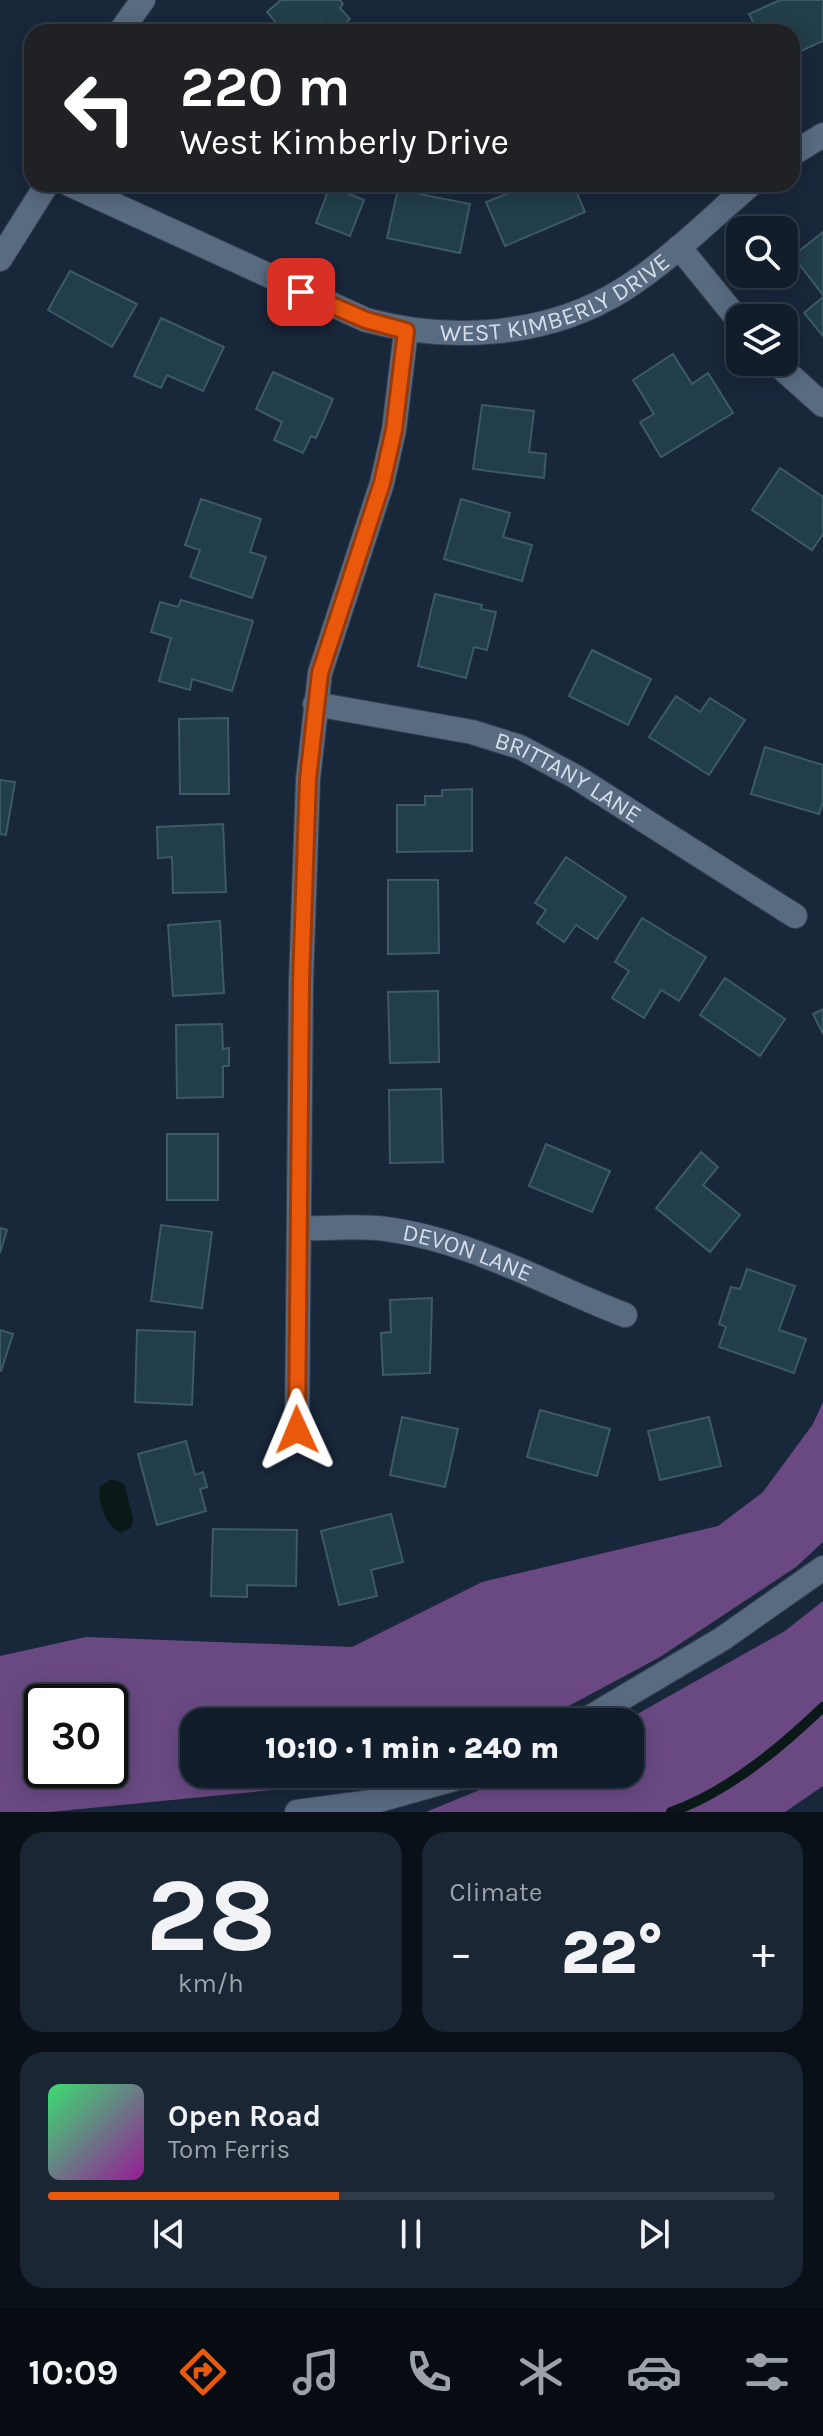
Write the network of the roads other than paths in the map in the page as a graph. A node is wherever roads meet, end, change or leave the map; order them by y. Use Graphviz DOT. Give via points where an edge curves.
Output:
graph roads {
  1 [pos="143,0"];
  2 [pos="126,24"];
  3 [pos="823,135"];
  4 [pos="800,149"];
  5 [pos="42,192"];
  6 [pos="86,192"];
  7 [pos="742,192"];
  8 [pos="679,247"];
  9 [pos="0,259"];
  10 [pos="726,305"];
  11 [pos="406,331"];
  12 [pos="791,376"];
  13 [pos="823,405"];
  14 [pos="315,704"];
  15 [pos="795,916"];
  16 [pos="299,1228"];
  17 [pos="625,1315"];
  18 [pos="297,1430"];
  19 [pos="823,1568"];
  20 [pos="606,1708"];
  21 [pos="422,1788"];
  22 [pos="297,1812"];
  1 -- 2 [label="street"];
  3 -- 4 [label="street"];
  5 -- 9 [label="street"];
  6 -- 11 [label="street, WEST KIMBERLY DRIVE" via="366,320"];
  7 -- 8 [label="street, WEST KIMBERLY DRIVE"];
  8 -- 10 [label="street"];
  8 -- 11 [label="street, WEST KIMBERLY DRIVE" via="624,290 574,314 520,329"];
  11 -- 14 [label="street" via="382,483 320,673"];
  12 -- 13 [label="street"];
  14 -- 15 [label="street, BRITTANY LANE" via="472,732 520,747"];
  14 -- 16 [label="street" via="301,982"];
  16 -- 17 [label="street, DEVON LANE" via="384,1228 415,1234 466,1248"];
  16 -- 18 [label="street"];
  19 -- 20 [label="street" via="722,1639"];
  21 -- 22 [label="street" via="372,1802"];
}
